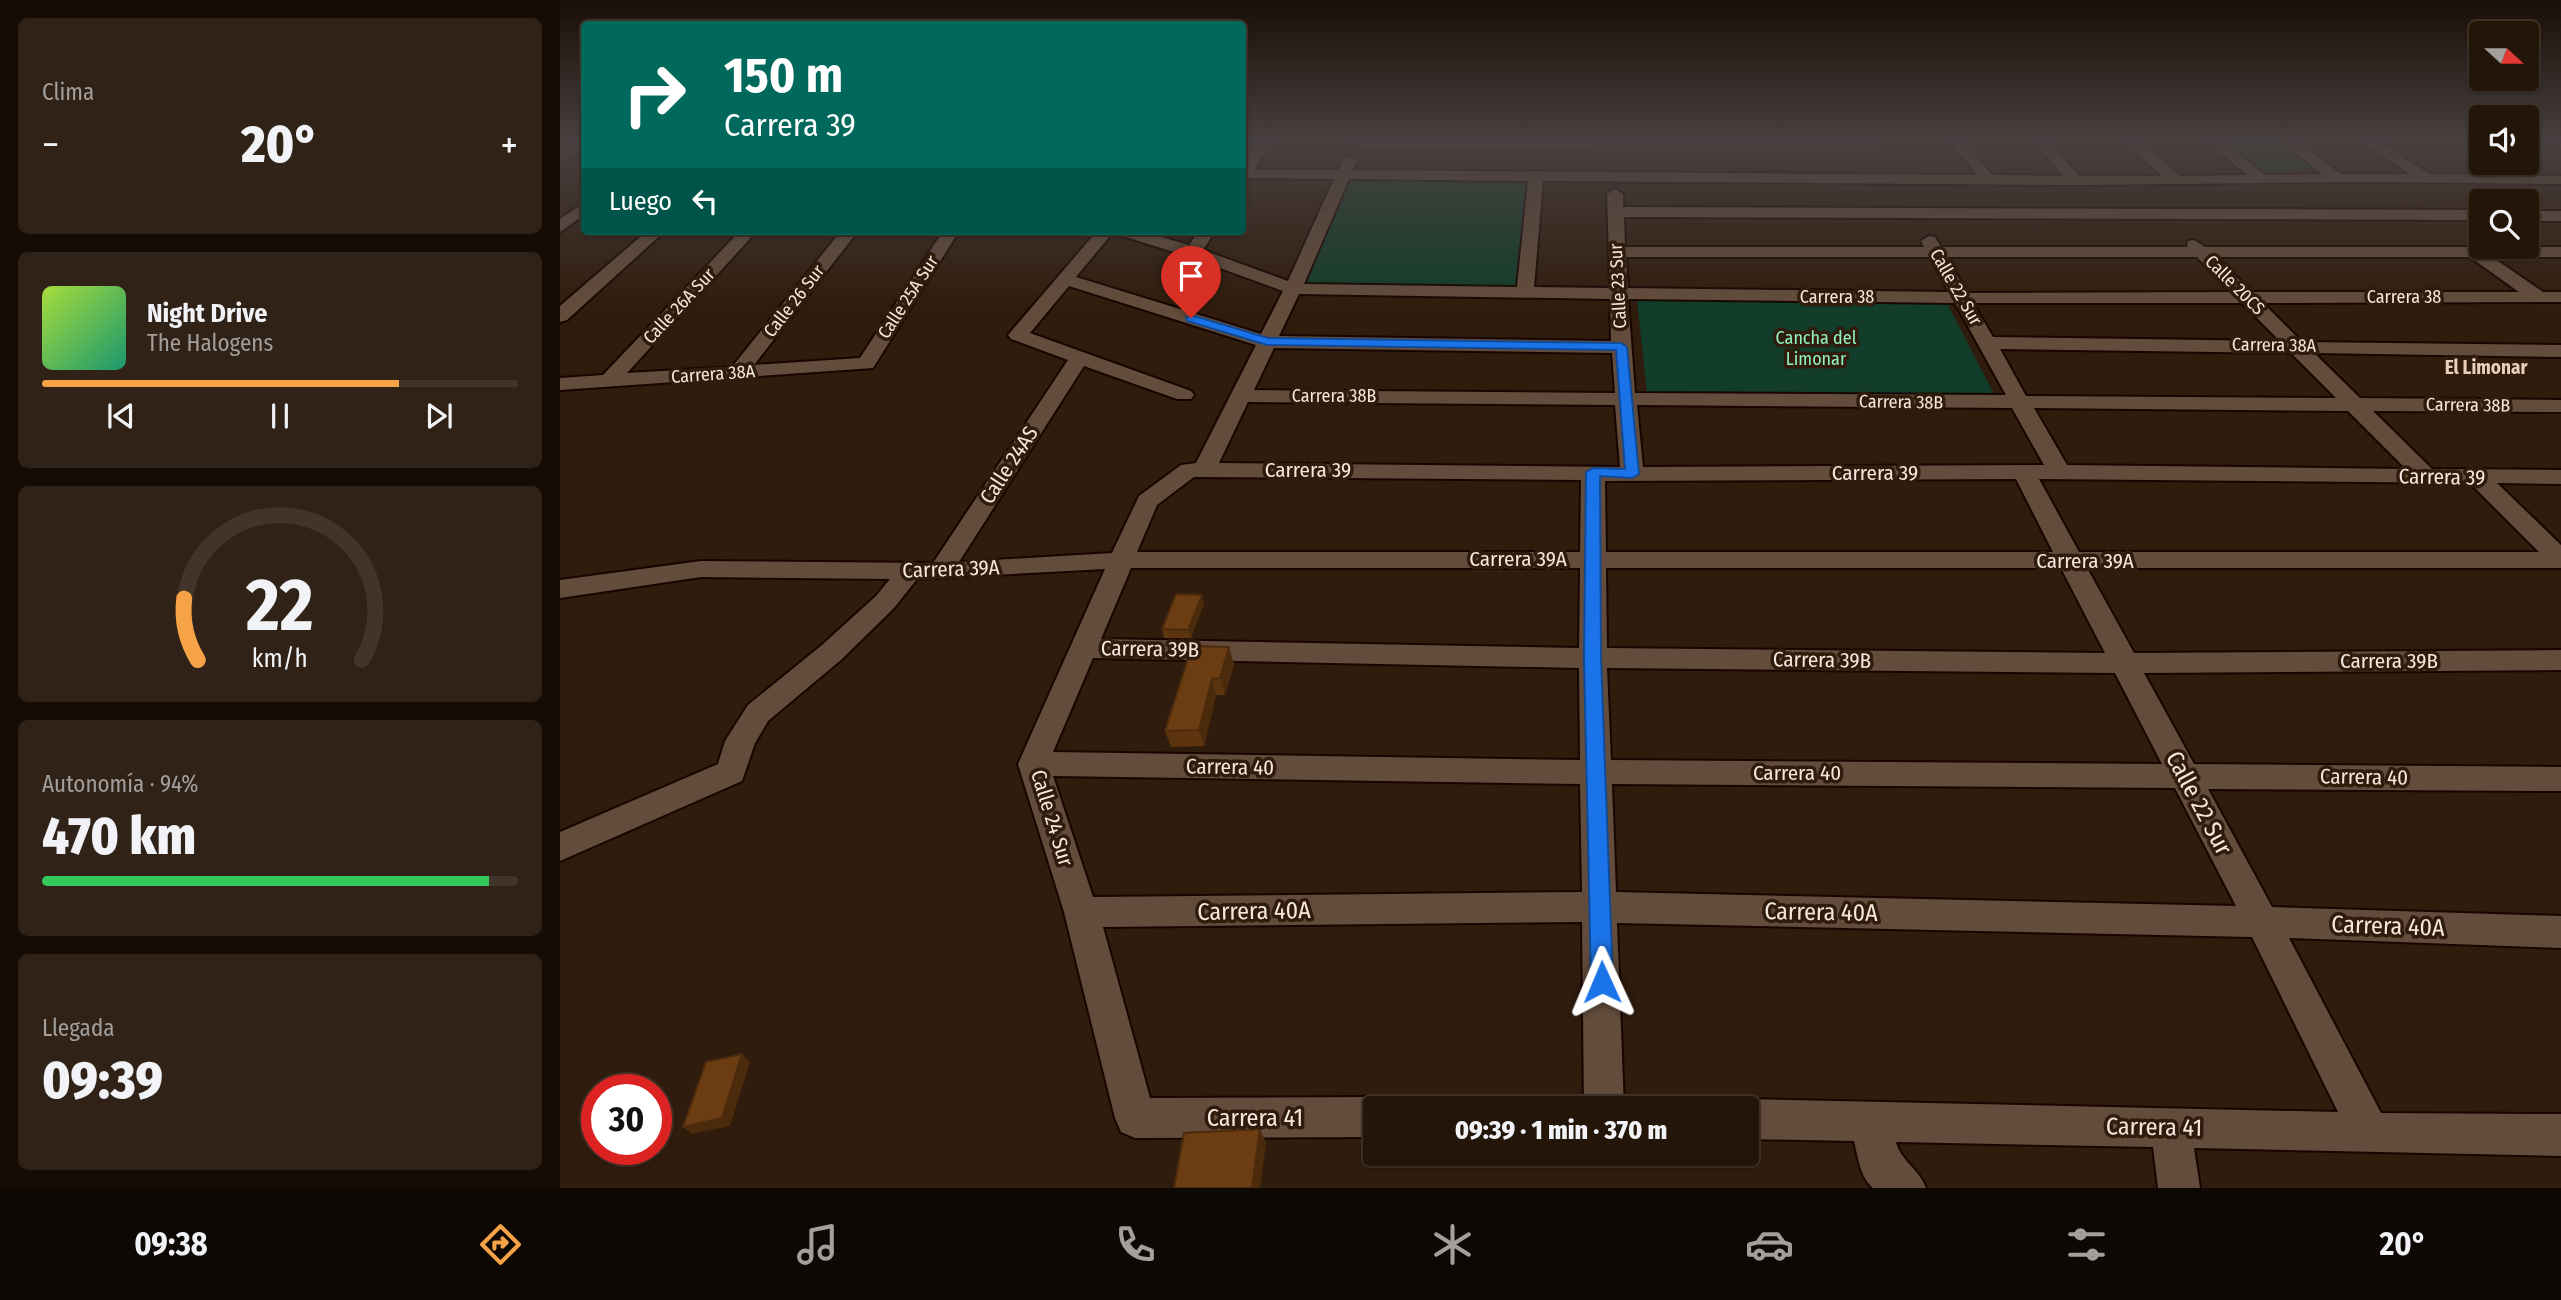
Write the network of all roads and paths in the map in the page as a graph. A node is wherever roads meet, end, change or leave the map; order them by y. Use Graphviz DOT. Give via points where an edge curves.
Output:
graph roads {
  1 [pos="1333,195"];
  2 [pos="1534,195"];
  3 [pos="1615,195"];
  4 [pos="1902,195"];
  5 [pos="2146,195"];
  6 [pos="2392,195"];
  7 [pos="581,211"];
  8 [pos="581,212"];
  9 [pos="1615,212"];
  10 [pos="1912,212"];
  11 [pos="2162,213"];
  12 [pos="560,214"];
  13 [pos="2419,215"];
  14 [pos="2469,215"];
  15 [pos="2539,216"];
  16 [pos="2561,216"];
  17 [pos="560,227"];
  18 [pos="652,235"];
  19 [pos="745,235"];
  20 [pos="847,235"];
  21 [pos="948,235"];
  22 [pos="1103,235"];
  23 [pos="1136,235"];
  24 [pos="1204,235"];
  25 [pos="2469,249"];
  26 [pos="1935,251"];
  27 [pos="2201,251"];
  28 [pos="1193,252"];
  29 [pos="1617,252"];
  30 [pos="2469,252"];
  31 [pos="2539,252"];
  32 [pos="2561,252"];
  33 [pos="2483,259"];
  34 [pos="1066,280"];
  35 [pos="1293,289"];
  36 [pos="1525,293"];
  37 [pos="1618,295"];
  38 [pos="2247,297"];
  39 [pos="2538,297"];
  40 [pos="2561,297"];
  41 [pos="1963,298"];
  42 [pos="2561,313"];
  43 [pos="560,316"];
  44 [pos="1267,342"];
  45 [pos="1987,342"];
  46 [pos="2295,345"];
  47 [pos="1621,347"];
  48 [pos="2561,351"];
  49 [pos="1079,358"];
  50 [pos="866,364"];
  51 [pos="738,372"];
  52 [pos="610,380"];
  53 [pos="560,384"];
  54 [pos="1184,395"];
  55 [pos="1242,396"];
  56 [pos="1626,399"];
  57 [pos="2020,403"];
  58 [pos="2353,403"];
  59 [pos="2561,406"];
  60 [pos="1197,470"];
  61 [pos="1593,472"];
  62 [pos="2059,472"];
  63 [pos="2024,473"];
  64 [pos="1632,474"];
  65 [pos="2427,477"];
  66 [pos="2561,477"];
  67 [pos="2478,478"];
  68 [pos="1592,558"];
  69 [pos="2561,559"];
  70 [pos="1122,560"];
  71 [pos="2070,562"];
  72 [pos="925,571"];
  73 [pos="562,591"];
  74 [pos="1083,648"];
  75 [pos="1593,658"];
  76 [pos="2561,660"];
  77 [pos="2124,663"];
  78 [pos="1033,764"];
  79 [pos="1596,772"];
  80 [pos="2184,775"];
  81 [pos="2561,779"];
  82 [pos="560,847"];
  83 [pos="1601,907"];
  84 [pos="1081,912"];
  85 [pos="2262,922"];
  86 [pos="2561,932"];
  87 [pos="1604,1096"];
  88 [pos="1363,1117"];
  89 [pos="1135,1118"];
  90 [pos="1759,1119"];
  91 [pos="1871,1122"];
  92 [pos="2171,1127"];
  93 [pos="2370,1133"];
  94 [pos="2561,1135"];
  95 [pos="1905,1188"];
  96 [pos="2179,1188"];
  1 -- 35 [label="street, Calle 24 Sur"];
  2 -- 36 [label="street"];
  3 -- 9 [label="street, Calle 23 Sur"];
  4 -- 10 [label="street, Calle 22 Sur"];
  5 -- 11 [label="street, Calle 20CS"];
  6 -- 13 [label="street"];
  7 -- 12 [label="street"];
  8 -- 17 [label="street"];
  9 -- 10 [label="street"];
  9 -- 29 [label="street, Calle 23 Sur"];
  10 -- 11 [label="street"];
  10 -- 26 [label="street, Calle 22 Sur"];
  11 -- 13 [label="street"];
  11 -- 27 [label="street, Calle 20CS"];
  13 -- 14 [label="street"];
  13 -- 25 [label="street"];
  15 -- 16 [label="street"];
  18 -- 43 [label="street"];
  19 -- 52 [label="street, Calle 26A Sur"];
  20 -- 51 [label="street, Calle 26 Sur"];
  21 -- 50 [label="street, Calle 25A Sur"];
  22 -- 34 [label="street"];
  23 -- 28 [label="street, Carrera 38"];
  24 -- 28 [label="street"];
  26 -- 27 [label="street"];
  26 -- 29 [label="street"];
  26 -- 41 [label="street, Calle 22 Sur"];
  27 -- 30 [label="street"];
  27 -- 38 [label="street, Calle 20CS"];
  28 -- 35 [label="street, Carrera 38"];
  29 -- 37 [label="street, Calle 23 Sur"];
  31 -- 32 [label="street"];
  33 -- 39 [label="street"];
  34 -- 44 [label="street"];
  34 -- 49 [label="street" via="1018,335"];
  35 -- 36 [label="street, Carrera 38"];
  35 -- 44 [label="street, Calle 24 Sur"];
  36 -- 37 [label="street, Carrera 38"];
  37 -- 41 [label="street, Carrera 38"];
  37 -- 47 [label="street, Calle 23 Sur"];
  38 -- 39 [label="street, Carrera 38"];
  38 -- 41 [label="street, Carrera 38"];
  38 -- 46 [label="street, Calle 20CS"];
  39 -- 40 [label="street, Carrera 38"];
  39 -- 42 [label="street"];
  41 -- 45 [label="street, Calle 22 Sur"];
  44 -- 47 [label="street"];
  44 -- 55 [label="street, Calle 24 Sur"];
  45 -- 46 [label="street, Carrera 38A"];
  45 -- 57 [label="street, Calle 22 Sur"];
  46 -- 48 [label="street, Carrera 38A"];
  46 -- 58 [label="street, Calle 20CS"];
  47 -- 56 [label="street, Calle 23 Sur"];
  49 -- 54 [label="street"];
  49 -- 72 [label="street, Calle 24AS"];
  50 -- 51 [label="street, Carrera 38A"];
  51 -- 52 [label="street, Carrera 38A"];
  52 -- 53 [label="street, Carrera 38A"];
  55 -- 56 [label="street, Carrera 38B"];
  55 -- 60 [label="street, Calle 24 Sur"];
  56 -- 57 [label="street, Carrera 38B"];
  56 -- 64 [label="street, Calle 23 Sur"];
  57 -- 58 [label="street, Carrera 38B"];
  57 -- 62 [label="street, Calle 22 Sur"];
  58 -- 59 [label="street, Carrera 38B"];
  58 -- 65 [label="street, Calle 20CS"];
  60 -- 61 [label="street, Carrera 39"];
  60 -- 70 [label="street, Calle 24 Sur" via="1147,501"];
  61 -- 64 [label="street, Carrera 39"];
  61 -- 68 [label="street"];
  62 -- 63 [label="street, Carrera 39"];
  62 -- 65 [label="street, Carrera 39"];
  63 -- 64 [label="street, Carrera 39"];
  63 -- 71 [label="street, Calle 22 Sur"];
  65 -- 67 [label="street, Carrera 39"];
  66 -- 67 [label="street, Carrera 39"];
  67 -- 69 [label="street"];
  68 -- 70 [label="street, Carrera 39A"];
  68 -- 71 [label="street, Carrera 39A"];
  68 -- 75 [label="street"];
  69 -- 71 [label="street, Carrera 39A"];
  70 -- 72 [label="street, Carrera 39A"];
  70 -- 74 [label="street, Calle 24 Sur"];
  71 -- 77 [label="street, Calle 22 Sur"];
  72 -- 73 [label="street, Carrera 39A" via="701,569"];
  72 -- 82 [label="street, Calle 24AS" via="758,713 740,741 732,772"];
  74 -- 75 [label="street, Carrera 39B"];
  74 -- 78 [label="street, Calle 24 Sur"];
  75 -- 77 [label="street, Carrera 39B"];
  75 -- 79 [label="street"];
  76 -- 77 [label="street, Carrera 39B"];
  77 -- 80 [label="street, Calle 22 Sur"];
  78 -- 79 [label="street, Carrera 40"];
  78 -- 84 [label="street, Calle 24 Sur"];
  79 -- 80 [label="street, Carrera 40"];
  79 -- 83 [label="street"];
  80 -- 81 [label="street, Carrera 40"];
  80 -- 85 [label="street, Calle 22 Sur"];
  83 -- 84 [label="street, Carrera 40A"];
  83 -- 85 [label="street, Carrera 40A"];
  83 -- 87 [label="street"];
  84 -- 89 [label="street, Calle 24 Sur"];
  85 -- 86 [label="street, Carrera 40A"];
  85 -- 93 [label="street, Calle 22 Sur"];
  88 -- 89 [label="street, Carrera 41"];
  90 -- 91 [label="street, Carrera 41"];
  91 -- 92 [label="street, Carrera 41"];
  91 -- 95 [label="street" via="1882,1168"];
  92 -- 93 [label="street, Carrera 41"];
  92 -- 96 [label="street"];
  93 -- 94 [label="street, Carrera 41"];
}
